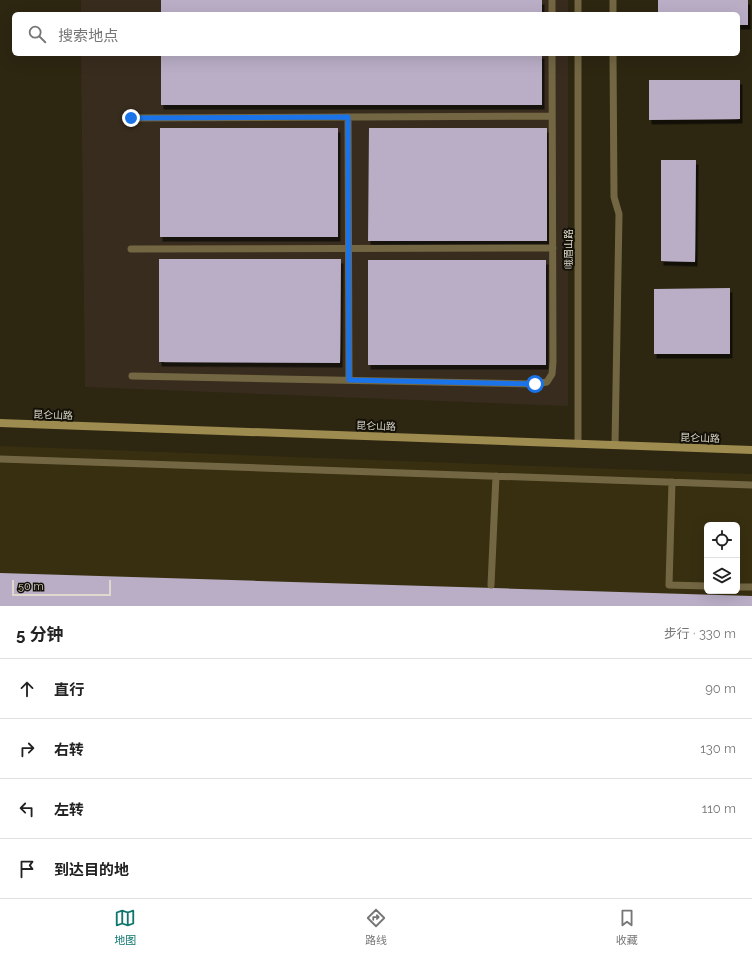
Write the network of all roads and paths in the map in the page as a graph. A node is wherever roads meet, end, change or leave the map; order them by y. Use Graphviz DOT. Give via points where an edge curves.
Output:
graph roads {
  1 [pos="552,0"];
  2 [pos="578,0"];
  3 [pos="613,0"];
  4 [pos="552,12"];
  5 [pos="578,12"];
  6 [pos="613,12"];
  7 [pos="552,56"];
  8 [pos="578,56"];
  9 [pos="614,56"];
  10 [pos="552,116"];
  11 [pos="348,117"];
  12 [pos="131,118"];
  13 [pos="553,248"];
  14 [pos="349,249"];
  15 [pos="131,250"];
  16 [pos="132,376"];
  17 [pos="349,380"];
  18 [pos="0,423"];
  19 [pos="578,444"];
  20 [pos="615,445"];
  21 [pos="752,450"];
  22 [pos="0,459"];
  23 [pos="496,476"];
  24 [pos="672,482"];
  25 [pos="752,485"];
  26 [pos="491,585"];
  27 [pos="704,586"];
  28 [pos="740,587"];
  29 [pos="752,587"];
  1 -- 4 [label="lane"];
  2 -- 5 [label="lane"];
  3 -- 6 [label="lane"];
  7 -- 10 [label="lane"];
  8 -- 19 [label="lane, 峨眉山路"];
  9 -- 20 [label="lane" via="614,196 618,214"];
  10 -- 11 [label="lane"];
  10 -- 13 [label="lane"];
  11 -- 12 [label="lane"];
  11 -- 14 [label="lane"];
  13 -- 14 [label="lane"];
  13 -- 17 [label="lane" via="553,362 552,374 547,382 535,384"];
  14 -- 15 [label="lane"];
  14 -- 17 [label="lane"];
  16 -- 17 [label="lane"];
  18 -- 19 [label="street, 昆仑山路"];
  19 -- 20 [label="street, 昆仑山路"];
  20 -- 21 [label="street, 昆仑山路"];
  22 -- 23 [label="lane"];
  23 -- 24 [label="lane"];
  23 -- 26 [label="lane"];
  24 -- 25 [label="lane"];
  24 -- 27 [label="lane" via="669,585"];
  28 -- 29 [label="lane"];
}
